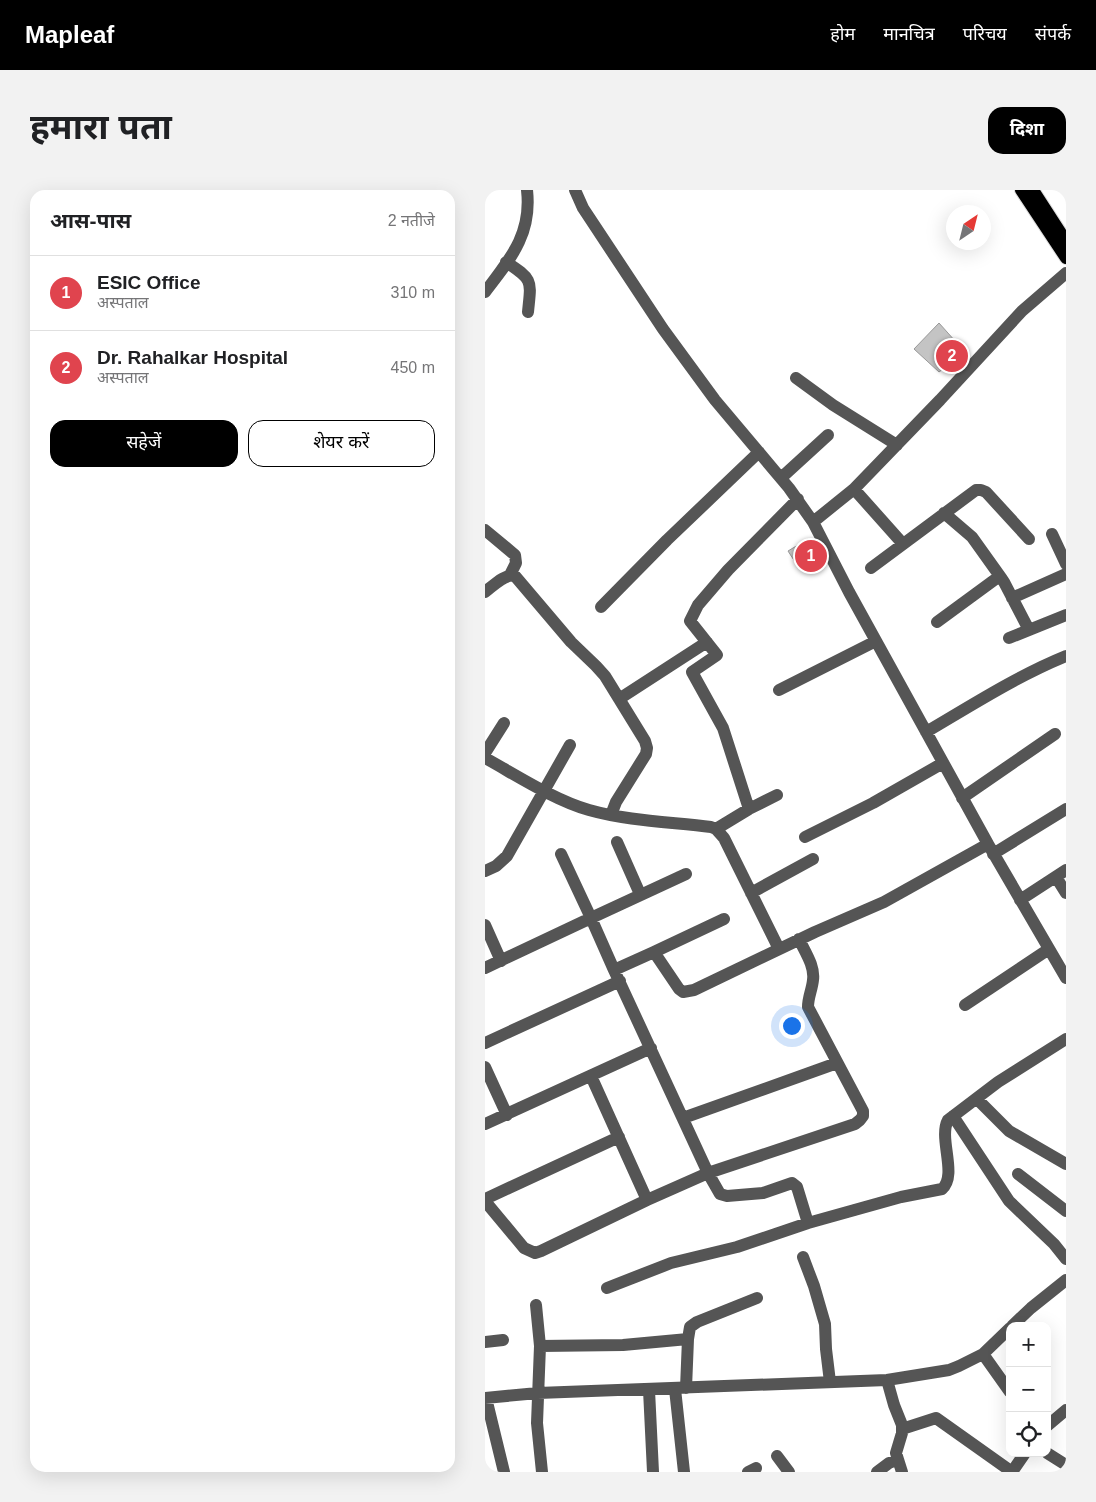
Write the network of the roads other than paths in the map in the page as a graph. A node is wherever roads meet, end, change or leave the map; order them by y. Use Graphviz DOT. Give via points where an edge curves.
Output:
graph roads {
  1 [pos="527,190"];
  2 [pos="575,190"];
  3 [pos="1021,190"];
  4 [pos="1033,190"];
  5 [pos="1066,241"];
  6 [pos="1066,258"];
  7 [pos="506,262"];
  8 [pos="1066,273"];
  9 [pos="485,292"];
  10 [pos="528,312"];
  11 [pos="796,378"];
  12 [pos="828,434"];
  13 [pos="897,445"];
  14 [pos="759,452"];
  15 [pos="781,478"];
  16 [pos="854,488"];
  17 [pos="798,499"];
  18 [pos="944,514"];
  19 [pos="813,522"];
  20 [pos="485,530"];
  21 [pos="1052,534"];
  22 [pos="1029,539"];
  23 [pos="903,544"];
  24 [pos="1066,564"];
  25 [pos="871,568"];
  26 [pos="510,574"];
  27 [pos="1066,574"];
  28 [pos="1002,579"];
  29 [pos="485,592"];
  30 [pos="1012,598"];
  31 [pos="601,607"];
  32 [pos="1066,615"];
  33 [pos="937,622"];
  34 [pos="1029,630"];
  35 [pos="1009,638"];
  36 [pos="876,641"];
  37 [pos="707,642"];
  38 [pos="1066,656"];
  39 [pos="779,690"];
  40 [pos="619,699"];
  41 [pos="505,722"];
  42 [pos="926,732"];
  43 [pos="1055,734"];
  44 [pos="570,745"];
  45 [pos="485,753"];
  46 [pos="485,758"];
  47 [pos="943,763"];
  48 [pos="543,790"];
  49 [pos="777,796"];
  50 [pos="962,798"];
  51 [pos="749,809"];
  52 [pos="1066,810"];
  53 [pos="611,815"];
  54 [pos="716,829"];
  55 [pos="805,837"];
  56 [pos="617,842"];
  57 [pos="991,849"];
  58 [pos="561,854"];
  59 [pos="813,859"];
  60 [pos="485,871"];
  61 [pos="1061,873"];
  62 [pos="686,874"];
  63 [pos="751,893"];
  64 [pos="1066,893"];
  65 [pos="640,894"];
  66 [pos="1020,900"];
  67 [pos="591,918"];
  68 [pos="724,919"];
  69 [pos="485,926"];
  70 [pos="799,939"];
  71 [pos="779,950"];
  72 [pos="1049,950"];
  73 [pos="654,952"];
  74 [pos="501,961"];
  75 [pos="485,968"];
  76 [pos="617,975"];
  77 [pos="1066,978"];
  78 [pos="965,1005"];
  79 [pos="1066,1039"];
  80 [pos="485,1043"];
  81 [pos="651,1048"];
  82 [pos="837,1063"];
  83 [pos="485,1067"];
  84 [pos="591,1076"];
  85 [pos="977,1099"];
  86 [pos="507,1115"];
  87 [pos="953,1116"];
  88 [pos="683,1118"];
  89 [pos="485,1124"];
  90 [pos="619,1137"];
  91 [pos="1066,1164"];
  92 [pos="708,1173"];
  93 [pos="1018,1174"];
  94 [pos="647,1200"];
  95 [pos="485,1201"];
  96 [pos="1066,1210"];
  97 [pos="808,1223"];
  98 [pos="803,1257"];
  99 [pos="1066,1259"];
  100 [pos="1066,1280"];
  101 [pos="607,1288"];
  102 [pos="757,1298"];
  103 [pos="536,1305"];
  104 [pos="1016,1322"];
  105 [pos="1006,1332"];
  106 [pos="688,1339"];
  107 [pos="503,1340"];
  108 [pos="485,1342"];
  109 [pos="540,1346"];
  110 [pos="983,1354"];
  111 [pos="887,1380"];
  112 [pos="830,1382"];
  113 [pos="1006,1386"];
  114 [pos="681,1388"];
  115 [pos="649,1390"];
  116 [pos="538,1394"];
  117 [pos="485,1398"];
  118 [pos="1066,1410"];
  119 [pos="1051,1422"];
  120 [pos="901,1429"];
  121 [pos="777,1456"];
  122 [pos="1051,1456"];
  123 [pos="1022,1457"];
  124 [pos="1066,1465"];
  125 [pos="899,1466"];
  126 [pos="504,1472"];
  127 [pos="542,1472"];
  128 [pos="653,1472"];
  129 [pos="684,1472"];
  130 [pos="789,1472"];
  131 [pos="877,1472"];
  1 -- 7 [label="street" via="529,204 525,229"];
  2 -- 14 [label="street" via="583,208 663,329 715,400"];
  3 -- 6 [label="main road"];
  4 -- 5 [label="main road"];
  7 -- 9 [label="street"];
  7 -- 10 [label="street" via="529,280"];
  8 -- 13 [label="street" via="1023,312"];
  11 -- 13 [label="street"];
  12 -- 15 [label="street"];
  13 -- 16 [label="street"];
  14 -- 15 [label="street"];
  14 -- 31 [label="street"];
  15 -- 17 [label="street"];
  16 -- 19 [label="street"];
  16 -- 23 [label="street"];
  17 -- 19 [label="street"];
  17 -- 37 [label="street" via="728,570 695,610 690,621"];
  18 -- 22 [label="street" via="981,490"];
  18 -- 23 [label="street"];
  18 -- 28 [label="street" via="972,537"];
  19 -- 36 [label="street"];
  20 -- 26 [label="street" via="515,555 516,563"];
  21 -- 24 [label="street"];
  23 -- 25 [label="street"];
  26 -- 29 [label="street"];
  26 -- 40 [label="street" via="596,666"];
  27 -- 30 [label="street"];
  28 -- 30 [label="street"];
  28 -- 33 [label="street" via="993,580"];
  30 -- 34 [label="street"];
  32 -- 34 [label="street"];
  34 -- 35 [label="street"];
  36 -- 39 [label="street"];
  36 -- 42 [label="street"];
  37 -- 40 [label="street"];
  37 -- 51 [label="street" via="717,655 692,672 723,728"];
  38 -- 42 [label="street" via="1023,676"];
  40 -- 53 [label="street" via="647,748"];
  41 -- 45 [label="street"];
  42 -- 47 [label="street"];
  43 -- 50 [label="street"];
  44 -- 48 [label="street"];
  46 -- 48 [label="street"];
  47 -- 50 [label="street"];
  47 -- 55 [label="street"];
  48 -- 53 [label="street" via="587,809"];
  48 -- 60 [label="street" via="507,856"];
  49 -- 51 [label="street"];
  50 -- 57 [label="street"];
  51 -- 54 [label="street"];
  52 -- 57 [label="street"];
  53 -- 54 [label="street"];
  54 -- 63 [label="street"];
  56 -- 65 [label="street"];
  57 -- 66 [label="street"];
  57 -- 70 [label="street"];
  58 -- 67 [label="street"];
  59 -- 63 [label="street"];
  61 -- 64 [label="street"];
  61 -- 66 [label="street"];
  62 -- 65 [label="street"];
  63 -- 71 [label="street"];
  65 -- 67 [label="street"];
  66 -- 72 [label="street"];
  67 -- 74 [label="street"];
  67 -- 76 [label="street"];
  68 -- 73 [label="street"];
  69 -- 74 [label="street"];
  70 -- 71 [label="street"];
  70 -- 82 [label="street" via="814,977 808,1007"];
  71 -- 73 [label="street" via="688,992 679,989"];
  72 -- 77 [label="street"];
  72 -- 78 [label="street"];
  73 -- 76 [label="street"];
  74 -- 75 [label="street"];
  76 -- 80 [label="street"];
  76 -- 81 [label="street"];
  79 -- 85 [label="street" via="1014,1071"];
  81 -- 84 [label="street"];
  81 -- 88 [label="street"];
  82 -- 88 [label="street"];
  82 -- 92 [label="street" via="863,1111 860,1120 822,1136"];
  83 -- 86 [label="street"];
  84 -- 86 [label="street"];
  84 -- 90 [label="street"];
  85 -- 87 [label="street"];
  85 -- 91 [label="street" via="1009,1131"];
  86 -- 89 [label="street"];
  87 -- 97 [label="street" via="944,1129 948,1160 946,1183 942,1189"];
  87 -- 99 [label="street" via="1009,1201"];
  88 -- 92 [label="street"];
  90 -- 94 [label="street"];
  90 -- 95 [label="street"];
  92 -- 94 [label="street"];
  92 -- 97 [label="street" via="720,1194 727,1196 768,1192 792,1183 797,1187"];
  93 -- 96 [label="street"];
  94 -- 95 [label="street" via="535,1253 524,1248"];
  97 -- 101 [label="street" via="737,1247 671,1263"];
  98 -- 112 [label="street" via="825,1324"];
  100 -- 104 [label="street"];
  102 -- 106 [label="street" via="697,1322 690,1327"];
  103 -- 109 [label="street"];
  105 -- 110 [label="street"];
  106 -- 109 [label="street" via="623,1346"];
  106 -- 114 [label="street"];
  107 -- 108 [label="street"];
  109 -- 116 [label="street"];
  110 -- 111 [label="street" via="949,1370"];
  110 -- 113 [label="street"];
  111 -- 112 [label="street"];
  111 -- 120 [label="street"];
  112 -- 114 [label="street"];
  114 -- 115 [label="street"];
  114 -- 129 [label="street"];
  115 -- 116 [label="street"];
  115 -- 128 [label="street"];
  116 -- 117 [label="street"];
  116 -- 127 [label="street" via="537,1424"];
  117 -- 126 [label="street"];
  118 -- 119 [label="street"];
  120 -- 123 [label="street" via="936,1418 1012,1472"];
  120 -- 125 [label="street" via="896,1453"];
  121 -- 130 [label="street"];
  122 -- 124 [label="street"];
  125 -- 131 [label="street" via="889,1463"];
}
